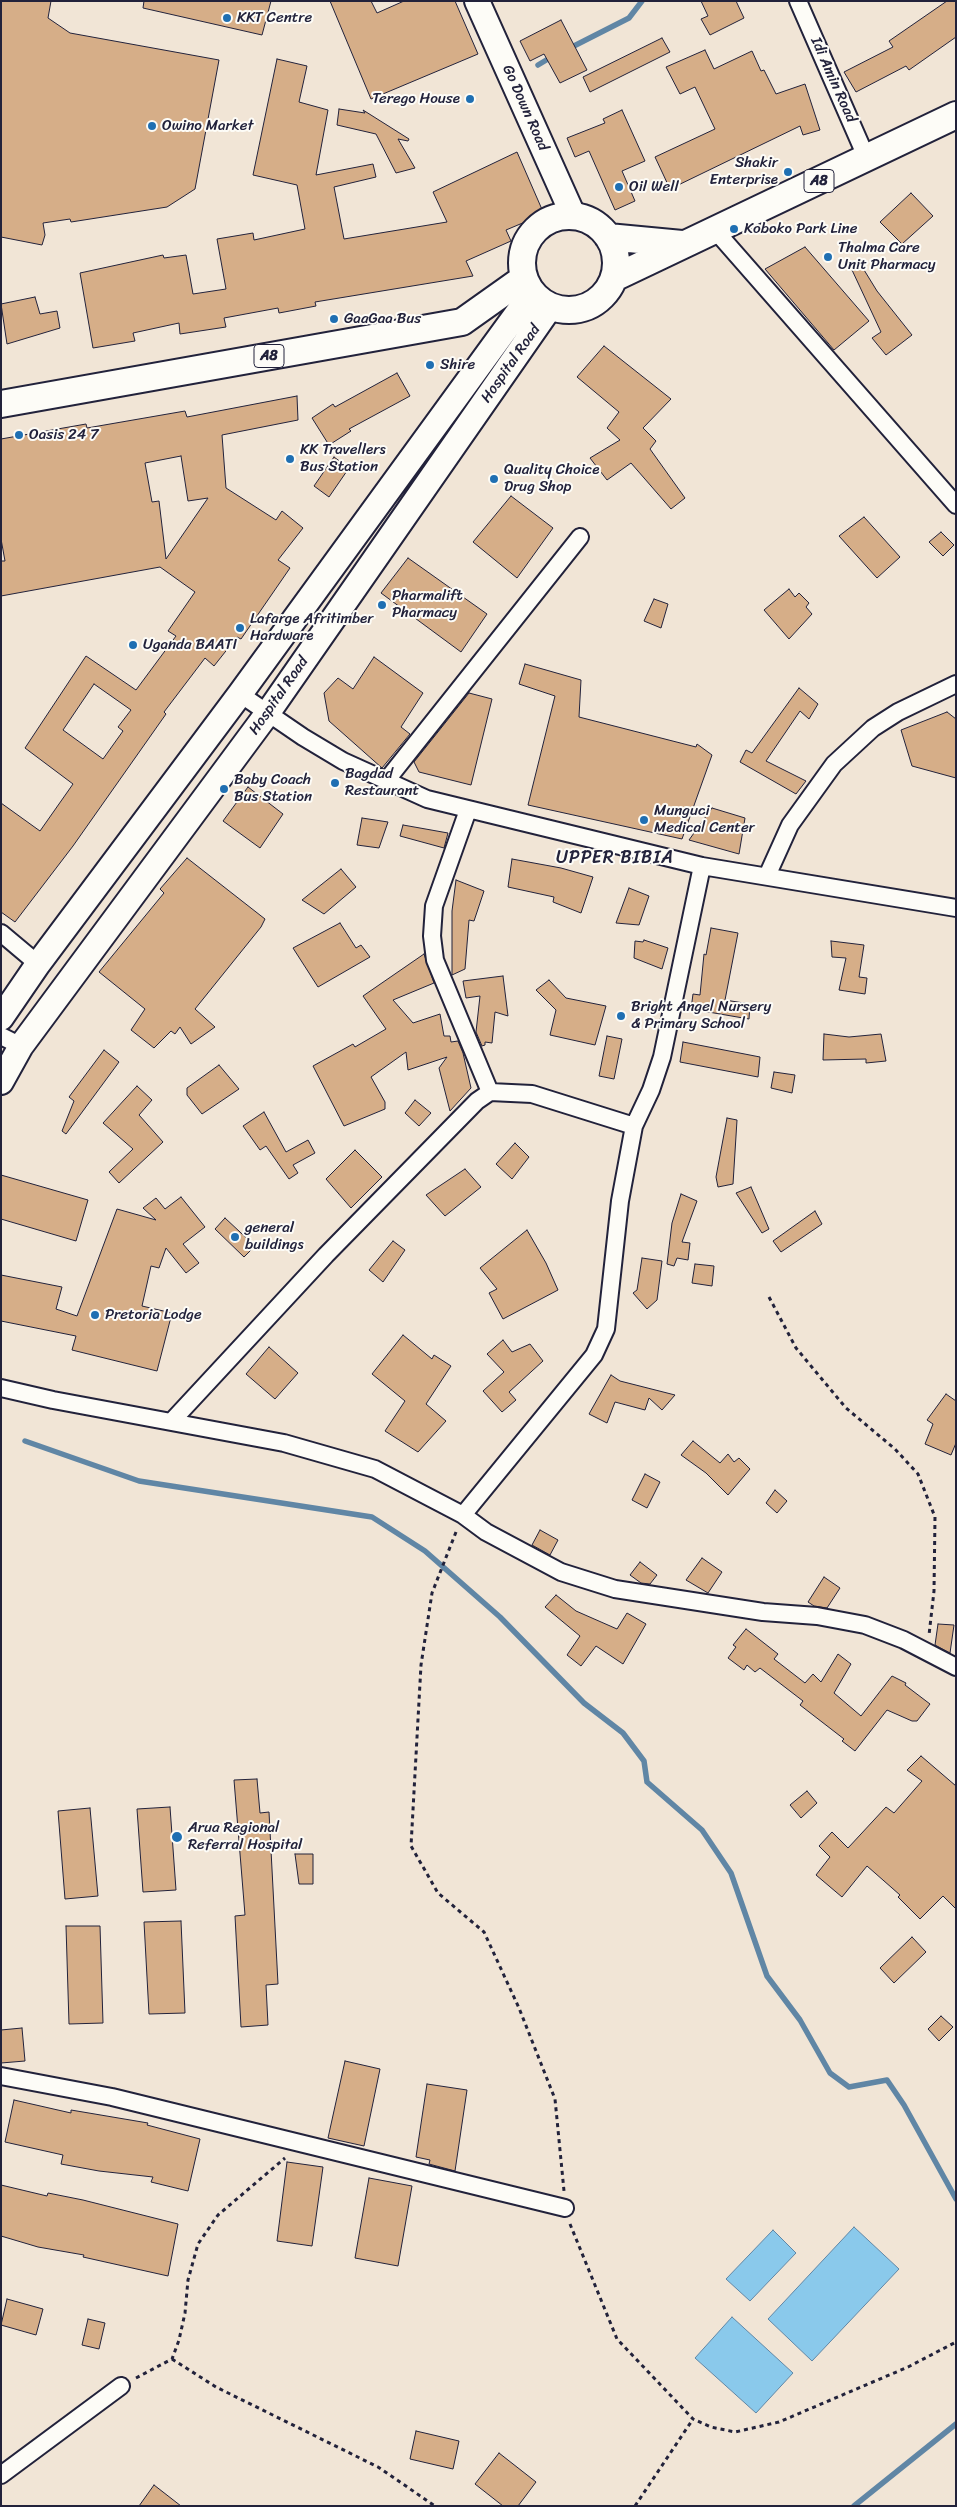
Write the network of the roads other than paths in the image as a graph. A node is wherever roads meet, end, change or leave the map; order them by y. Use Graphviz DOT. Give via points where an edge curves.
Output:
graph roads {
  1 [pos="476,1"];
  2 [pos="798,1"];
  3 [pos="956,115"];
  4 [pos="867,159"];
  5 [pos="573,216"];
  6 [pos="714,229"];
  7 [pos="608,237"];
  8 [pos="682,244"];
  9 [pos="614,278"];
  10 [pos="536,292"];
  11 [pos="1,404"];
  12 [pos="956,505"];
  13 [pos="580,537"];
  14 [pos="956,684"];
  15 [pos="240,694"];
  16 [pos="267,714"];
  17 [pos="386,781"];
  18 [pos="468,810"];
  19 [pos="702,866"];
  20 [pos="767,876"];
  21 [pos="956,908"];
  22 [pos="1,933"];
  23 [pos="38,964"];
  24 [pos="1,1018"];
  25 [pos="11,1041"];
  26 [pos="1,1082"];
  27 [pos="490,1092"];
  28 [pos="634,1126"];
  29 [pos="1,1388"];
  30 [pos="172,1421"];
  31 [pos="463,1515"];
  32 [pos="956,1667"];
  33 [pos="1,2076"];
  34 [pos="565,2208"];
  35 [pos="122,2386"];
  36 [pos="1,2475"];
  1 -- 5 [label="main road, Go Down Road"];
  2 -- 4 [label="street, Idi Amin Road"];
  3 -- 4 [label="main road, A8"];
  4 -- 6 [label="main road, A8"];
  5 -- 7 [label="main road" via="593,222"];
  5 -- 10 [label="main road" via="554,218 538,227 526,241 521,260"];
  6 -- 8 [label="main road, A8"];
  6 -- 12 [label="street"];
  7 -- 8 [label="main road"];
  7 -- 9 [label="main road" via="616,257"];
  8 -- 9 [label="main road"];
  9 -- 10 [label="main road" via="604,294 588,306 570,310"];
  10 -- 11 [label="main road, A8" via="462,322"];
  10 -- 15 [label="main road, Hospital Road"];
  10 -- 16 [label="main road, Hospital Road"];
  13 -- 17 [label="street"];
  14 -- 20 [label="street" via="873,728 834,764 790,825"];
  15 -- 16 [label="street"];
  15 -- 23 [label="main road, Hospital Road"];
  16 -- 17 [label="street" via="343,761"];
  16 -- 25 [label="main road, Hospital Road"];
  17 -- 18 [label="street" via="427,799"];
  18 -- 19 [label="street"];
  18 -- 27 [label="street" via="434,906 432,936 435,960"];
  19 -- 20 [label="street"];
  19 -- 28 [label="street" via="662,1056"];
  20 -- 21 [label="street"];
  22 -- 23 [label="street"];
  23 -- 24 [label="main road, Hospital Road"];
  25 -- 26 [label="main road, Hospital Road"];
  27 -- 28 [label="street" via="532,1094"];
  27 -- 30 [label="street" via="326,1255"];
  28 -- 31 [label="street" via="620,1201 606,1329 594,1355"];
  29 -- 30 [label="street"];
  30 -- 31 [label="street" via="284,1443 375,1469"];
  31 -- 32 [label="street" via="486,1532 561,1572 615,1589 864,1625 904,1640"];
  33 -- 34 [label="street" via="112,2097"];
  35 -- 36 [label="street"];
}
